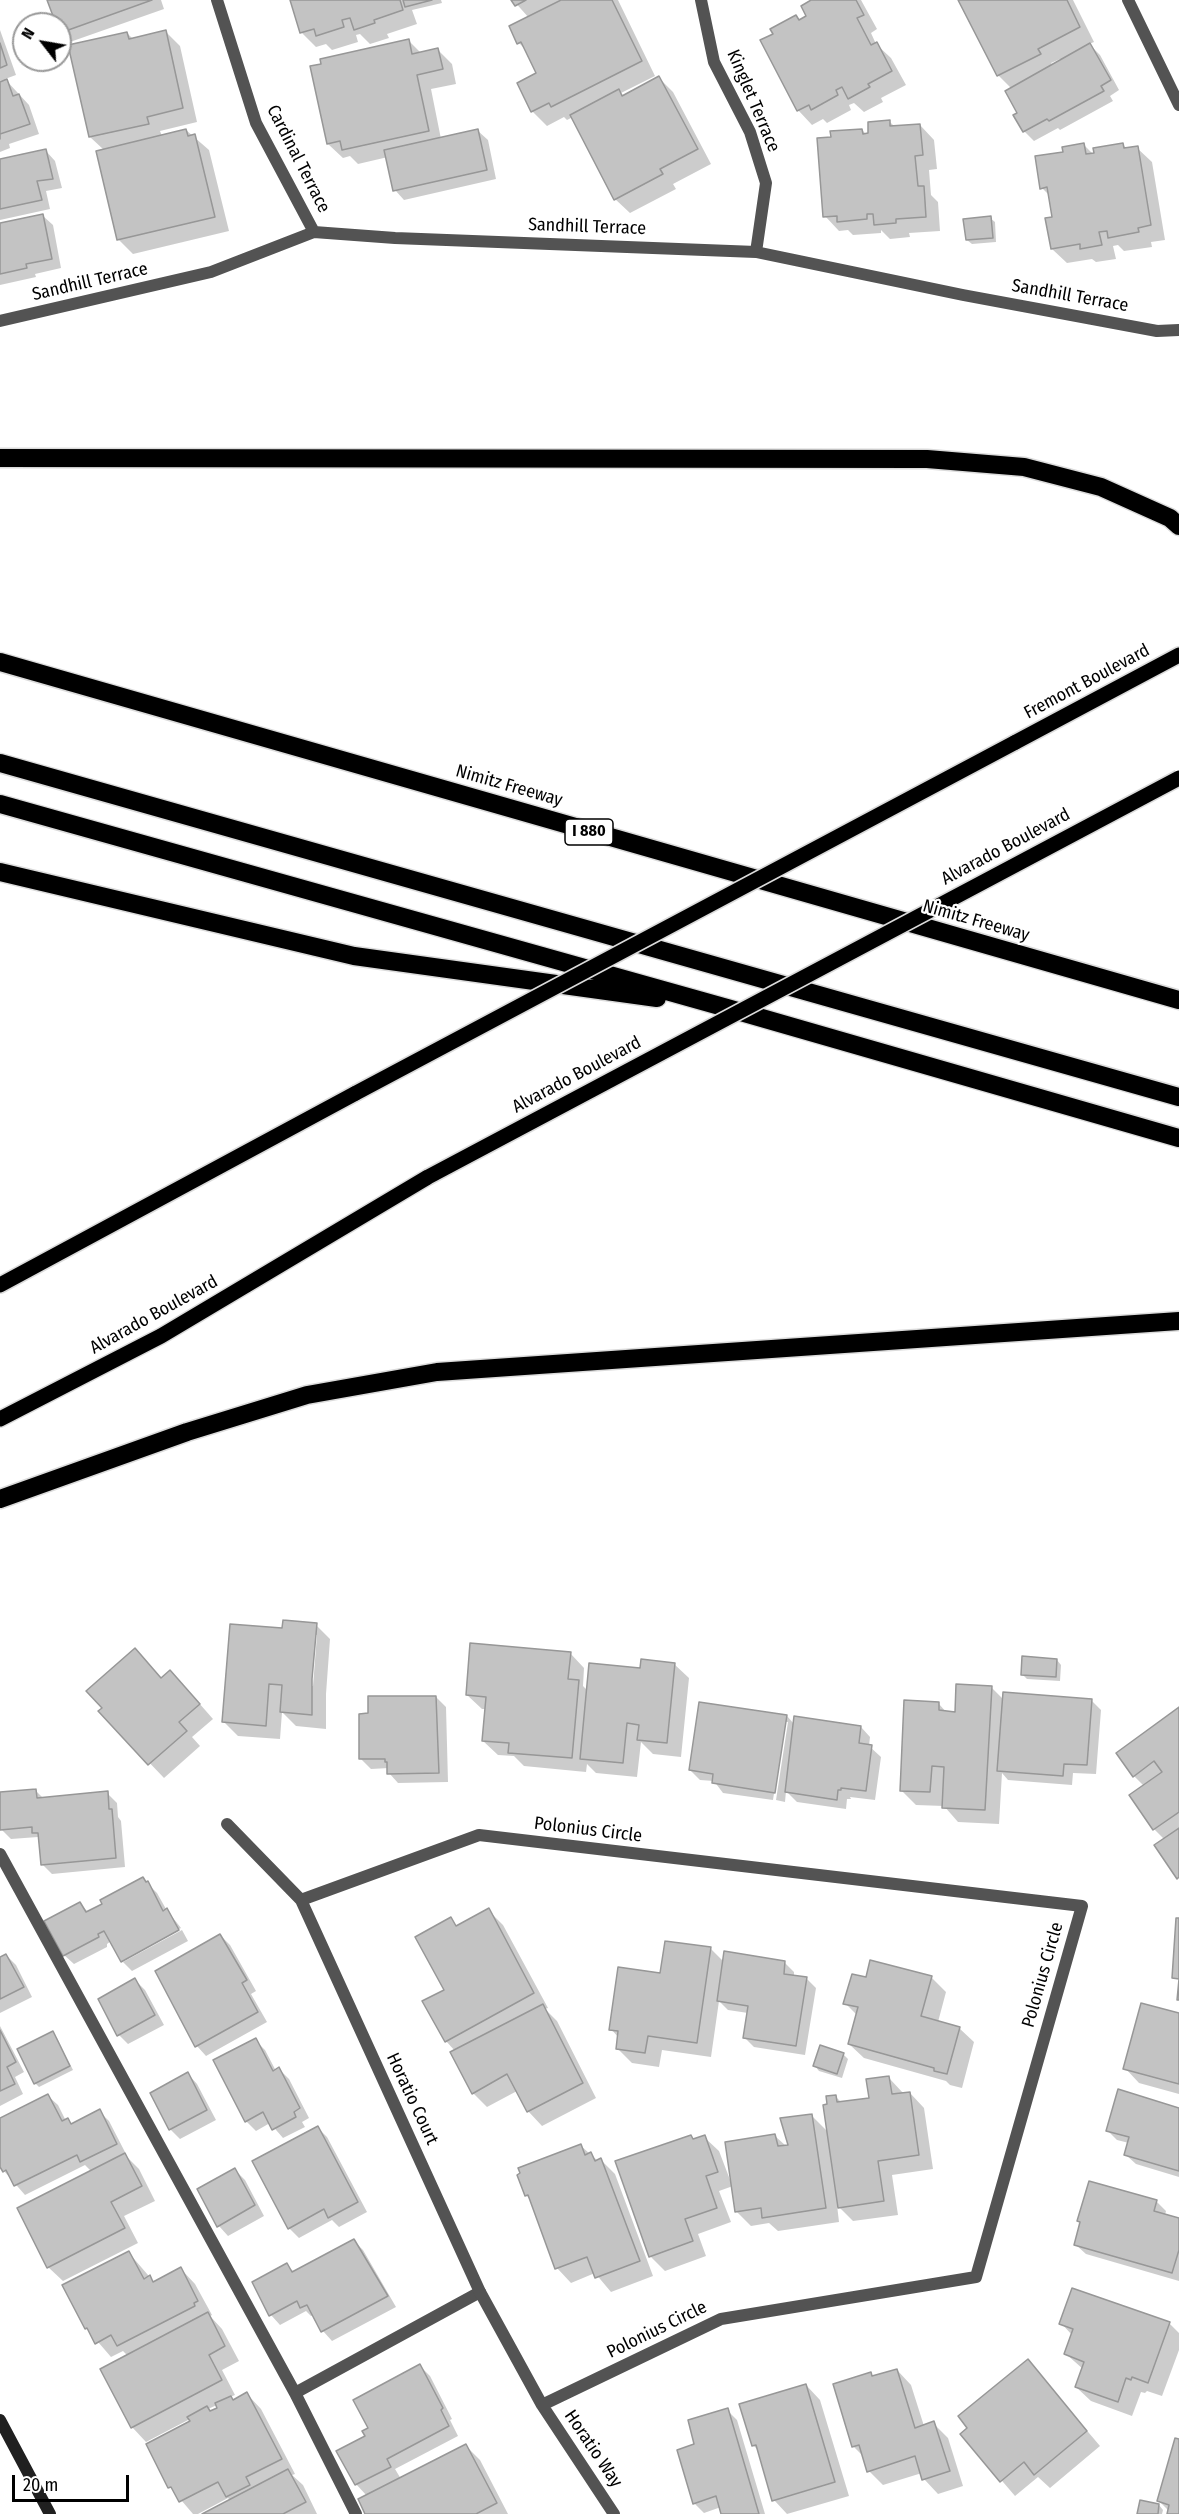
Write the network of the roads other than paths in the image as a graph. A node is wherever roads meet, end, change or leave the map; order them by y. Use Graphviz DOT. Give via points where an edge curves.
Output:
graph roads {
  1 [pos="217,0"];
  2 [pos="702,0"];
  3 [pos="1128,0"];
  4 [pos="1179,105"];
  5 [pos="314,232"];
  6 [pos="756,252"];
  7 [pos="0,321"];
  8 [pos="1179,330"];
  9 [pos="0,458"];
  10 [pos="1179,526"];
  11 [pos="1179,655"];
  12 [pos="0,662"];
  13 [pos="0,763"];
  14 [pos="1179,778"];
  15 [pos="0,804"];
  16 [pos="0,872"];
  17 [pos="1179,1000"];
  18 [pos="727,1008"];
  19 [pos="1179,1097"];
  20 [pos="1179,1138"];
  21 [pos="0,1285"];
  22 [pos="1179,1321"];
  23 [pos="0,1419"];
  24 [pos="0,1499"];
  25 [pos="227,1824"];
  26 [pos="0,1854"];
  27 [pos="301,1900"];
  28 [pos="480,2292"];
  29 [pos="295,2393"];
  30 [pos="542,2405"];
  31 [pos="0,2420"];
  32 [pos="50,2514"];
  33 [pos="356,2514"];
  34 [pos="614,2514"];
  1 -- 5 [label="street, Cardinal Terrace" via="256,123"];
  2 -- 6 [label="street, Kinglet Terrace" via="714,62 750,132 766,183"];
  3 -- 4 [label="street"];
  5 -- 6 [label="street, Sandhill Terrace"];
  5 -- 7 [label="street, Sandhill Terrace" via="212,272"];
  6 -- 8 [label="street, Sandhill Terrace" via="1009,304 1157,331"];
  9 -- 10 [label="highway" via="927,459 1024,467 1090,484 1170,518"];
  11 -- 21 [label="main road, Fremont Boulevard, bridge"];
  12 -- 17 [label="highway, Nimitz Freeway / I 880"];
  13 -- 19 [label="highway"];
  14 -- 23 [label="main road, Alvarado Boulevard, bridge" via="428,1177 161,1336"];
  15 -- 18 [label="highway"];
  16 -- 18 [label="highway" via="354,956"];
  18 -- 20 [label="highway"];
  22 -- 24 [label="highway" via="437,1372 307,1395 187,1432"];
  25 -- 27 [label="street, Horatio Court"];
  26 -- 29 [label="street"];
  27 -- 28 [label="street, Horatio Court"];
  27 -- 30 [label="street, Polonius Circle" via="478,1835 1082,1906 976,2277 722,2319"];
  28 -- 29 [label="street"];
  28 -- 30 [label="street, Horatio Court"];
  29 -- 33 [label="street"];
  30 -- 34 [label="street, Horatio Way"];
  31 -- 32 [label="street"];
}
